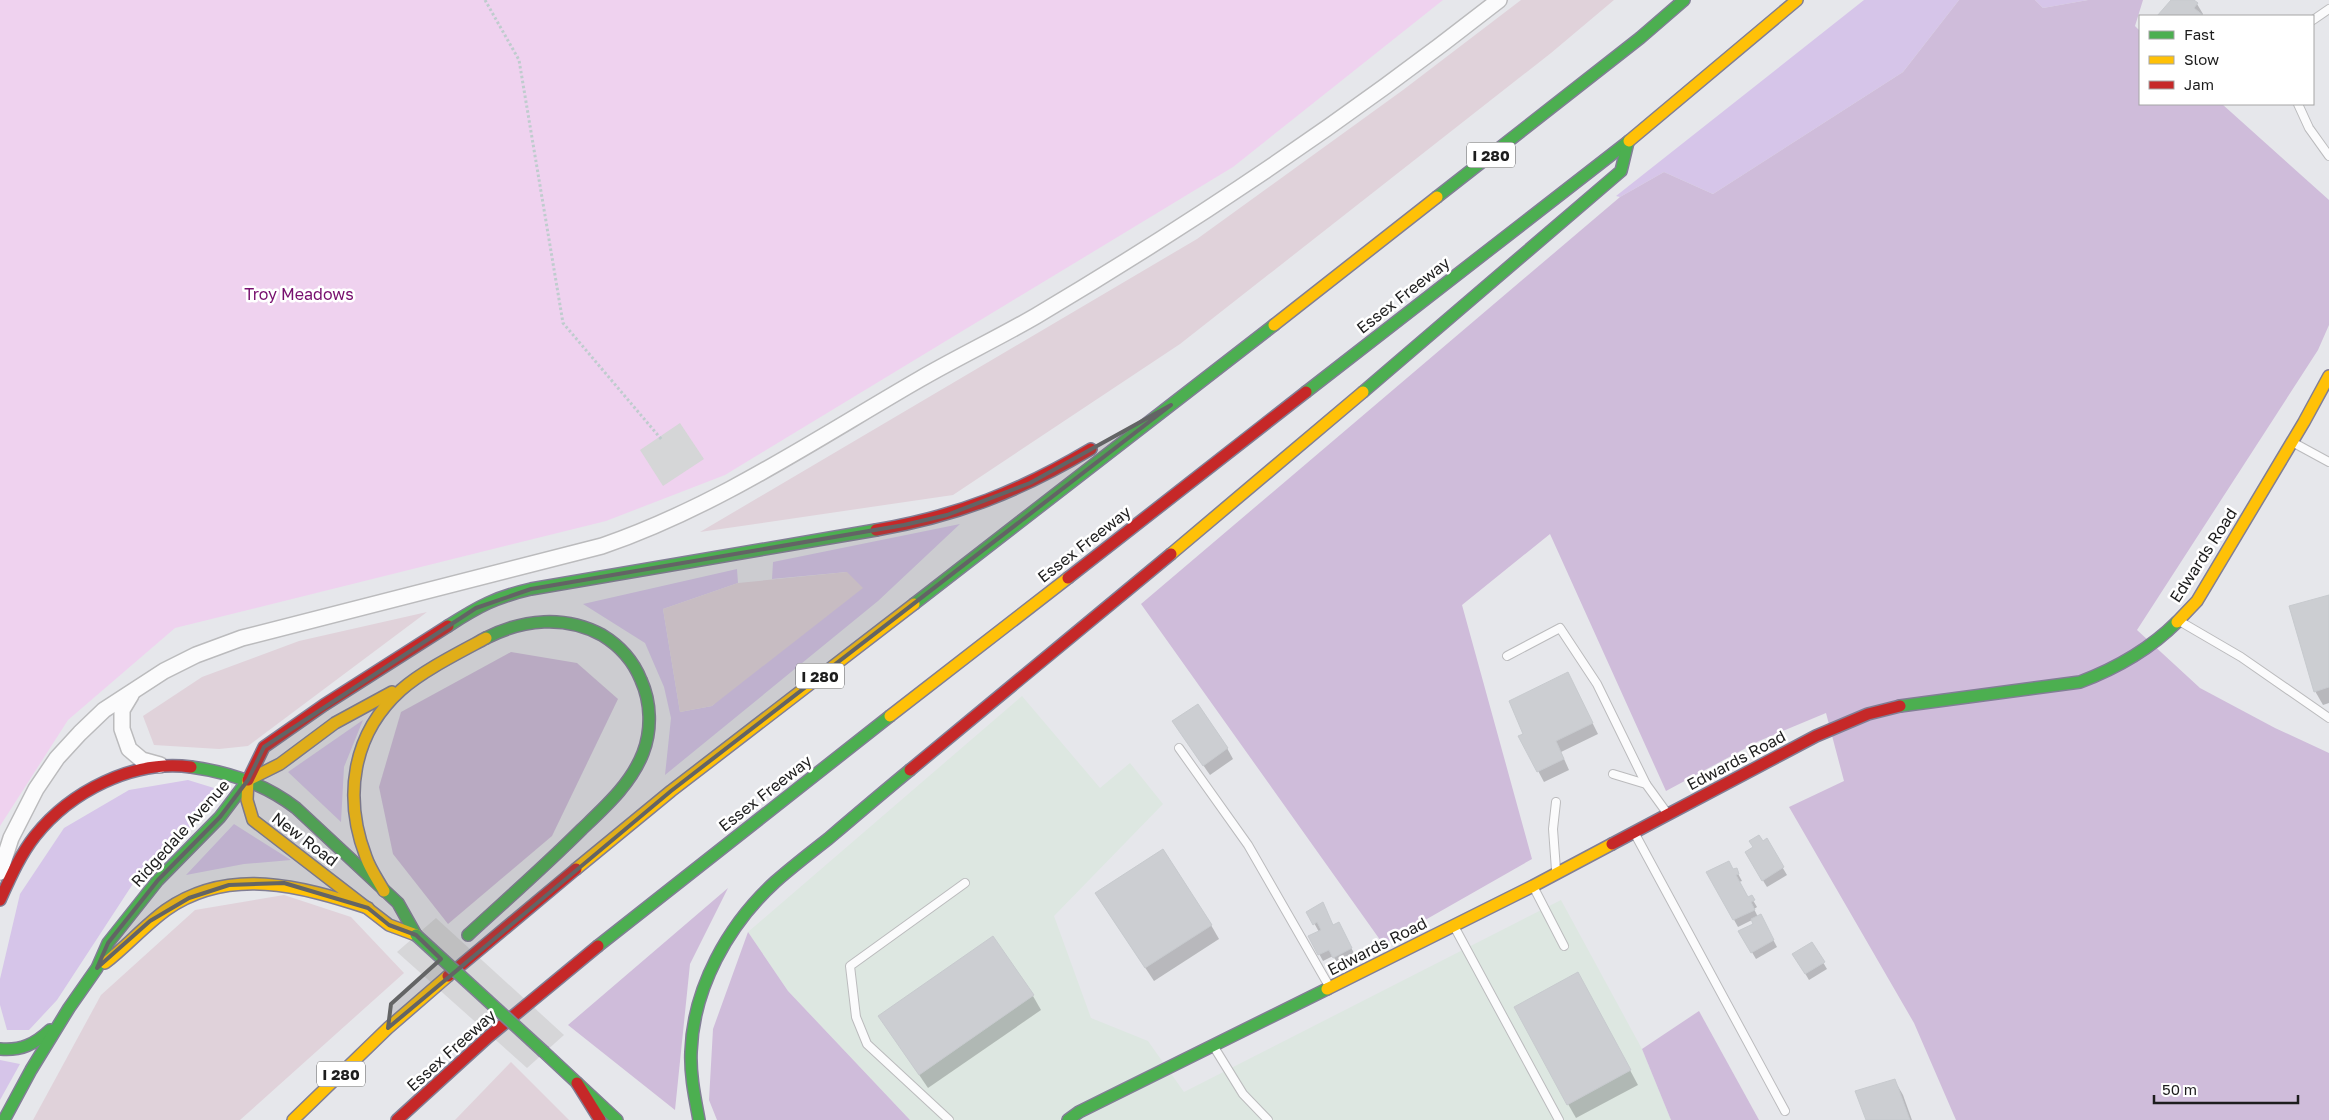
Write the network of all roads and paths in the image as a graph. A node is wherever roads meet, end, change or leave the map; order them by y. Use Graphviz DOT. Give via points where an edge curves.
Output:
graph roads {
  1 [pos="485,0"];
  2 [pos="1499,0"];
  3 [pos="1684,0"];
  4 [pos="1797,0"];
  5 [pos="2329,9"];
  6 [pos="2314,19"];
  7 [pos="2298,105"];
  8 [pos="1629,141"];
  9 [pos="2329,156"];
  10 [pos="2329,376"];
  11 [pos="1171,405"];
  12 [pos="662,440"];
  13 [pos="2292,442"];
  14 [pos="2329,462"];
  15 [pos="2179,621"];
  16 [pos="1507,656"];
  17 [pos="422,675"];
  18 [pos="132,692"];
  19 [pos="2329,718"];
  20 [pos="1179,748"];
  21 [pos="167,766"];
  22 [pos="1614,774"];
  23 [pos="248,780"];
  24 [pos="1646,784"];
  25 [pos="1556,802"];
  26 [pos="1668,815"];
  27 [pos="1634,833"];
  28 [pos="0,872"];
  29 [pos="1557,873"];
  30 [pos="966,883"];
  31 [pos="1533,886"];
  32 [pos="384,891"];
  33 [pos="0,900"];
  34 [pos="368,908"];
  35 [pos="1454,926"];
  36 [pos="416,935"];
  37 [pos="462,941"];
  38 [pos="1564,946"];
  39 [pos="448,954"];
  40 [pos="433,966"];
  41 [pos="97,968"];
  42 [pos="1330,988"];
  43 [pos="69,1008"];
  44 [pos="390,1012"];
  45 [pos="388,1028"];
  46 [pos="1214,1045"];
  47 [pos="0,1049"];
  48 [pos="577,1083"];
  49 [pos="411,1107"];
  50 [pos="1785,1111"];
  51 [pos="4,1120"];
  52 [pos="293,1120"];
  53 [pos="397,1120"];
  54 [pos="409,1120"];
  55 [pos="600,1120"];
  56 [pos="617,1120"];
  57 [pos="699,1120"];
  58 [pos="949,1120"];
  59 [pos="1068,1120"];
  60 [pos="1268,1120"];
  61 [pos="1559,1120"];
  1 -- 12 [label="path" via="519,60 563,323"];
  2 -- 18 [label="street" via="1245,184 1082,288 682,514 602,546 242,638 196,655"];
  3 -- 11 [label="main road, I 280" via="1640,38"];
  4 -- 8 [label="main road, Essex Freeway"];
  5 -- 6 [label="lane"];
  7 -- 9 [label="lane" via="2309,128"];
  8 -- 49 [label="main road, Essex Freeway" via="646,906"];
  8 -- 57 [label="main road" via="1621,171 1235,501 774,884 750,908 711,966 697,1003 691,1039 691,1073"];
  10 -- 13 [label="main road, Edwards Road"];
  11 -- 23 [label="main road" via="1030,483 947,515 501,596 400,654 264,747"];
  11 -- 45 [label="main road, I 280" via="671,791"];
  13 -- 14 [label="lane"];
  13 -- 15 [label="main road, Edwards Road" via="2196,601"];
  15 -- 19 [label="lane" via="2241,656"];
  15 -- 26 [label="main road, Edwards Road" via="2139,654 2107,672 2080,682 1912,703 1868,714 1816,736"];
  16 -- 24 [label="lane" via="1560,628 1597,684"];
  17 -- 23 [label="main road" via="335,723 280,764"];
  17 -- 32 [label="main road" via="384,708 368,730 354,770 352,799 356,826 367,860"];
  17 -- 37 [label="main road" via="493,635 518,625 545,621 574,624 601,632 617,645 642,679 648,699 648,737 639,763 624,785 559,853"];
  18 -- 21 [label="street" via="122,710 122,729 129,749 142,760"];
  18 -- 28 [label="street" via="104,710 58,758 36,789 11,838"];
  20 -- 42 [label="lane" via="1248,845"];
  21 -- 23 [label="main road, Ridgedale Avenue" via="203,768"];
  21 -- 33 [label="main road, Ridgedale Avenue" via="136,770 106,780 73,799 36,836 16,864"];
  22 -- 24 [label="lane"];
  23 -- 32 [label="main road, New Road" via="299,809"];
  23 -- 34 [label="main road, New Road" via="246,798 253,820"];
  23 -- 41 [label="main road, Ridgedale Avenue" via="220,817 158,880 108,943"];
  24 -- 26 [label="lane"];
  25 -- 29 [label="lane" via="1553,829"];
  26 -- 27 [label="main road, Edwards Road"];
  27 -- 29 [label="main road, Edwards Road"];
  27 -- 50 [label="lane"];
  29 -- 31 [label="main road, Edwards Road"];
  30 -- 58 [label="lane" via="850,966 856,1017 866,1044"];
  31 -- 35 [label="main road, Edwards Road"];
  31 -- 38 [label="lane"];
  32 -- 36 [label="main road, New Road" via="402,908"];
  34 -- 36 [label="main road, New Road" via="389,925"];
  34 -- 41 [label="main road" via="284,883 229,885 189,898 168,909"];
  35 -- 42 [label="main road, Edwards Road"];
  35 -- 61 [label="lane"];
  36 -- 48 [label="main road, New Road, bridge"];
  39 -- 40 [label="main road"];
  41 -- 43 [label="main road, Ridgedale Avenue"];
  42 -- 46 [label="main road, Edwards Road"];
  43 -- 47 [label="main road" via="34,1044 9,1051"];
  43 -- 51 [label="main road, Ridgedale Avenue"];
  44 -- 45 [label="main road"];
  45 -- 52 [label="main road, I 280"];
  46 -- 59 [label="main road, Edwards Road"];
  46 -- 60 [label="lane" via="1243,1094"];
  48 -- 55 [label="main road"];
  48 -- 56 [label="main road, New Road"];
  49 -- 53 [label="main road, Essex Freeway"];
  49 -- 54 [label="main road"];
}
